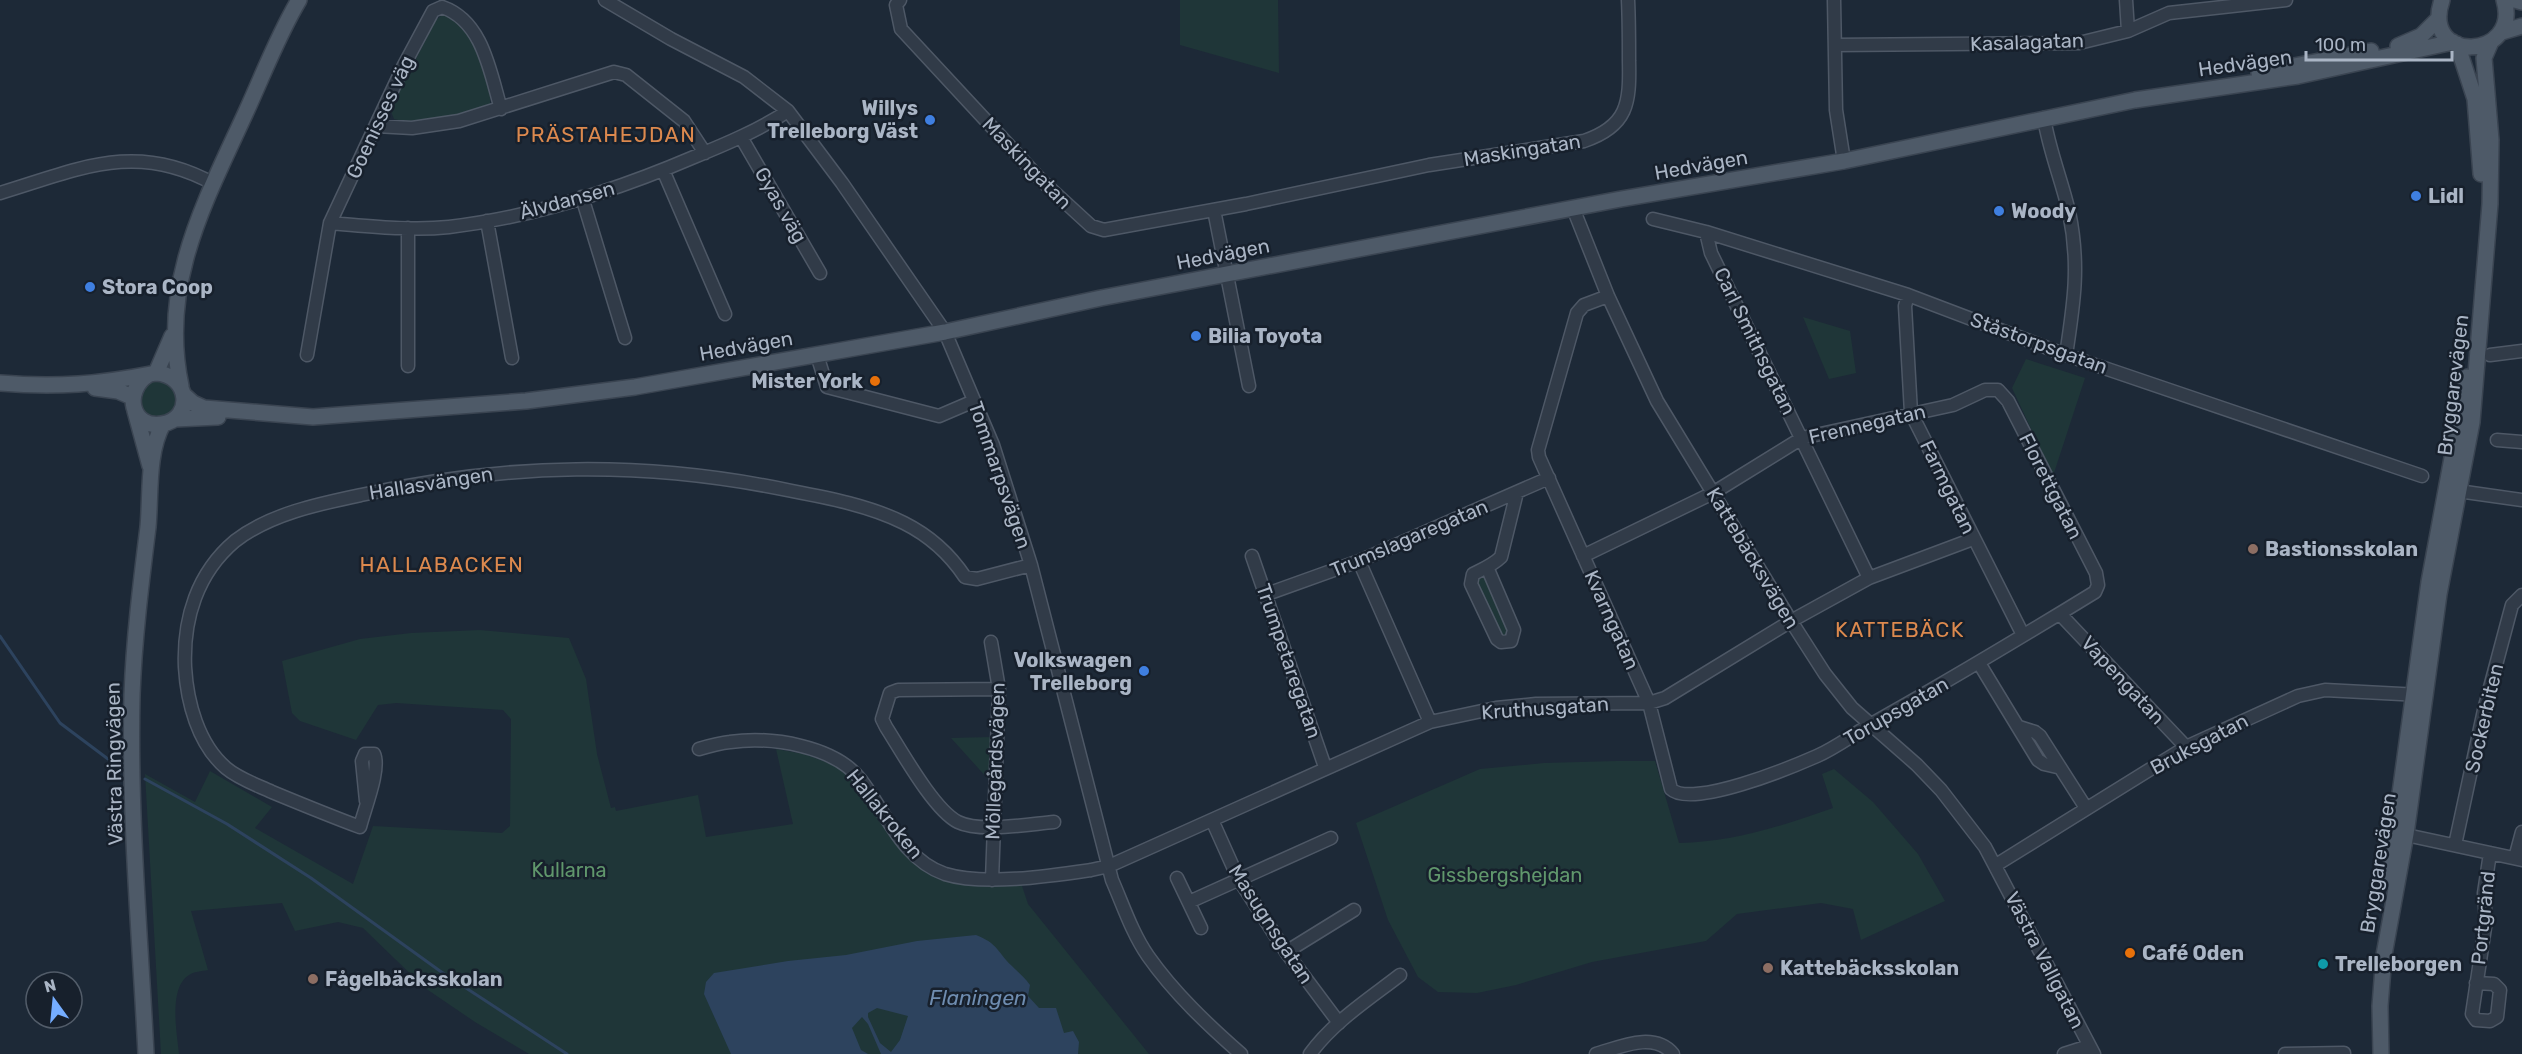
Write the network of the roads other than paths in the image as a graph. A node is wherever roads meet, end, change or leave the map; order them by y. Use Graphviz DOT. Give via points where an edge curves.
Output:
graph roads {
  1 [pos="299,0"];
  2 [pos="605,0"];
  3 [pos="900,0"];
  4 [pos="1628,0"];
  5 [pos="1834,0"];
  6 [pos="2126,0"];
  7 [pos="2286,0"];
  8 [pos="2442,0"];
  9 [pos="2504,0"];
  10 [pos="2515,0"];
  11 [pos="2522,2"];
  12 [pos="2439,18"];
  13 [pos="2522,26"];
  14 [pos="2128,31"];
  15 [pos="2502,32"];
  16 [pos="2455,43"];
  17 [pos="2490,44"];
  18 [pos="1835,45"];
  19 [pos="2183,92"];
  20 [pos="501,109"];
  21 [pos="788,111"];
  22 [pos="2044,118"];
  23 [pos="376,126"];
  24 [pos="741,137"];
  25 [pos="705,153"];
  26 [pos="1844,161"];
  27 [pos="663,170"];
  28 [pos="214,184"];
  29 [pos="0,193"];
  30 [pos="582,197"];
  31 [pos="1573,208"];
  32 [pos="1214,210"];
  33 [pos="1653,219"];
  34 [pos="487,221"];
  35 [pos="330,223"];
  36 [pos="408,228"];
  37 [pos="1706,232"];
  38 [pos="820,273"];
  39 [pos="1228,275"];
  40 [pos="1908,295"];
  41 [pos="1608,296"];
  42 [pos="725,314"];
  43 [pos="175,327"];
  44 [pos="945,332"];
  45 [pos="625,338"];
  46 [pos="2522,351"];
  47 [pos="307,355"];
  48 [pos="817,355"];
  49 [pos="2066,355"];
  50 [pos="2490,355"];
  51 [pos="512,358"];
  52 [pos="408,366"];
  53 [pos="152,374"];
  54 [pos="0,383"];
  55 [pos="80,386"];
  56 [pos="1249,386"];
  57 [pos="182,390"];
  58 [pos="1998,390"];
  59 [pos="974,401"];
  60 [pos="134,404"];
  61 [pos="1911,413"];
  62 [pos="266,415"];
  63 [pos="169,422"];
  64 [pos="1802,438"];
  65 [pos="2497,440"];
  66 [pos="2522,442"];
  67 [pos="152,473"];
  68 [pos="2422,476"];
  69 [pos="1549,478"];
  70 [pos="2454,491"];
  71 [pos="1517,492"];
  72 [pos="1713,493"];
  73 [pos="2522,500"];
  74 [pos="1973,539"];
  75 [pos="1252,556"];
  76 [pos="1583,556"];
  77 [pos="1359,561"];
  78 [pos="1031,565"];
  79 [pos="1486,567"];
  80 [pos="1869,578"];
  81 [pos="2097,585"];
  82 [pos="1267,594"];
  83 [pos="2522,595"];
  84 [pos="2060,614"];
  85 [pos="1791,621"];
  86 [pos="2023,635"];
  87 [pos="991,642"];
  88 [pos="1979,663"];
  89 [pos="999,688"];
  90 [pos="2418,695"];
  91 [pos="1649,703"];
  92 [pos="1430,722"];
  93 [pos="1870,725"];
  94 [pos="2186,747"];
  95 [pos="699,749"];
  96 [pos="1325,767"];
  97 [pos="1676,794"];
  98 [pos="366,801"];
  99 [pos="2086,808"];
  100 [pos="1212,820"];
  101 [pos="1054,822"];
  102 [pos="993,826"];
  103 [pos="2522,832"];
  104 [pos="2400,833"];
  105 [pos="1331,838"];
  106 [pos="2456,845"];
  107 [pos="2490,853"];
  108 [pos="2518,859"];
  109 [pos="1996,865"];
  110 [pos="1109,866"];
  111 [pos="1176,878"];
  112 [pos="1238,878"];
  113 [pos="992,880"];
  114 [pos="1189,902"];
  115 [pos="1354,910"];
  116 [pos="1202,928"];
  117 [pos="1286,952"];
  118 [pos="1400,975"];
  119 [pos="2476,982"];
  120 [pos="1339,1023"];
  121 [pos="2092,1050"];
  122 [pos="2344,1053"];
  123 [pos="147,1054"];
  124 [pos="1241,1054"];
  125 [pos="1310,1054"];
  126 [pos="1596,1054"];
  127 [pos="1673,1054"];
  128 [pos="2064,1054"];
  129 [pos="2285,1054"];
  130 [pos="2381,1054"];
  1 -- 28 [label="main road"];
  2 -- 21 [label="street, Tommarpsvägen" via="744,77"];
  3 -- 32 [label="street, Maskingatan" via="896,5 901,29 1042,181 1091,226 1104,230"];
  4 -- 32 [label="street, Maskingatan" via="1630,90 1626,109 1603,135 1429,165"];
  5 -- 18 [label="street"];
  6 -- 14 [label="street"];
  7 -- 14 [label="street, Kasalagatan" via="2169,13"];
  8 -- 12 [label="main road"];
  9 -- 15 [label="main road" via="2507,18"];
  10 -- 11 [label="main road"];
  12 -- 16 [label="main road" via="2443,31"];
  12 -- 19 [label="main road, Hedvägen" via="2421,36 2398,45 2200,85"];
  13 -- 15 [label="main road"];
  14 -- 18 [label="street, Kasalagatan" via="2053,45"];
  15 -- 17 [label="main road"];
  16 -- 17 [label="main road, Hedvägen" via="2470,48"];
  16 -- 19 [label="main road, Hedvägen" via="2298,76"];
  16 -- 70 [label="main road, Bryggarevägen" via="2475,99 2482,192 2477,307"];
  17 -- 70 [label="main road, Bryggarevägen" via="2484,58 2491,140 2489,215 2472,423"];
  18 -- 26 [label="street" via="1836,110"];
  19 -- 22 [label="main road, Hedvägen"];
  20 -- 23 [label="street" via="459,122 412,128"];
  20 -- 23 [label="street, Goenisses väg" via="478,37 451,10 442,7 433,11"];
  20 -- 25 [label="street" via="614,72 626,75 684,121"];
  21 -- 24 [label="street, Älvdansen"];
  21 -- 44 [label="street, Tommarpsvägen"];
  22 -- 26 [label="main road, Hedvägen"];
  22 -- 49 [label="street" via="2067,201 2076,253 2077,278"];
  23 -- 35 [label="street, Goenisses väg"];
  24 -- 25 [label="street, Älvdansen"];
  24 -- 38 [label="street, Gyas väg"];
  25 -- 27 [label="street, Älvdansen"];
  26 -- 31 [label="main road, Hedvägen"];
  27 -- 30 [label="street, Älvdansen"];
  27 -- 42 [label="street"];
  28 -- 29 [label="street" via="163,165 110,161 75,168"];
  28 -- 43 [label="main road" via="194,227 183,267"];
  30 -- 34 [label="street, Älvdansen"];
  30 -- 45 [label="street"];
  31 -- 39 [label="main road, Hedvägen"];
  31 -- 41 [label="street, Kattebäcksvägen"];
  32 -- 39 [label="street"];
  33 -- 37 [label="street, Ståstorpsgatan"];
  34 -- 36 [label="street, Älvdansen"];
  34 -- 51 [label="street"];
  35 -- 36 [label="street, Älvdansen"];
  35 -- 47 [label="street, Goenisses väg"];
  36 -- 52 [label="street"];
  37 -- 40 [label="street, Ståstorpsgatan"];
  37 -- 64 [label="street, Carl Smithsgatan" via="1711,253"];
  39 -- 44 [label="main road, Hedvägen"];
  39 -- 56 [label="street"];
  40 -- 49 [label="street, Ståstorpsgatan"];
  40 -- 61 [label="street, Farmgatan" via="1905,306"];
  41 -- 69 [label="street, Kvarngatan" via="1584,305 1577,313 1539,442 1538,450"];
  41 -- 72 [label="street, Kattebäcksvägen" via="1658,401"];
  43 -- 53 [label="main road"];
  43 -- 57 [label="main road" via="176,364"];
  44 -- 48 [label="main road, Hedvägen"];
  44 -- 59 [label="street, Tommarpsvägen"];
  46 -- 50 [label="street"];
  48 -- 59 [label="street" via="827,387 939,416"];
  48 -- 62 [label="main road, Hedvägen" via="582,395 313,417"];
  49 -- 68 [label="street, Ståstorpsgatan"];
  53 -- 55 [label="main road, Hedvägen"];
  53 -- 57 [label="main road, Hedvägen" via="170,376"];
  53 -- 60 [label="main road" via="136,385"];
  54 -- 55 [label="main road, Hedvägen"];
  55 -- 60 [label="main road, Hedvägen" via="118,391"];
  57 -- 62 [label="main road, Hedvägen" via="193,403 204,408"];
  57 -- 63 [label="main road" via="181,412"];
  58 -- 61 [label="street, Frennegatan" via="1985,390 1953,405"];
  58 -- 81 [label="street, Florettgatan" via="2008,401 2096,573"];
  59 -- 78 [label="street, Tommarpsvägen" via="993,445"];
  60 -- 63 [label="main road, Hedvägen" via="146,422"];
  60 -- 67 [label="main road, Västra Ringvägen"];
  61 -- 64 [label="street, Frennegatan"];
  61 -- 74 [label="street, Farmgatan"];
  62 -- 63 [label="main road, Hedvägen"];
  63 -- 67 [label="main road, Västra Ringvägen" via="157,439"];
  64 -- 72 [label="street, Frennegatan"];
  64 -- 80 [label="street, Carl Smithsgatan"];
  65 -- 66 [label="street"];
  67 -- 123 [label="main road, Västra Ringvägen" via="132,705"];
  69 -- 71 [label="street, Trumslagaregatan"];
  69 -- 76 [label="street, Kvarngatan"];
  70 -- 73 [label="street"];
  70 -- 90 [label="main road, Bryggarevägen" via="2439,594"];
  71 -- 77 [label="street, Trumslagaregatan"];
  71 -- 79 [label="street" via="1501,557"];
  72 -- 76 [label="street, Frennegatan"];
  72 -- 85 [label="street, Kattebäcksvägen"];
  74 -- 80 [label="street, Kruthusgatan"];
  74 -- 86 [label="street, Farmgatan"];
  75 -- 82 [label="street, Trumpetaregatan"];
  76 -- 91 [label="street, Kvarngatan"];
  77 -- 82 [label="street, Trumslagaregatan"];
  77 -- 92 [label="street"];
  78 -- 98 [label="street, Hallasvängen" via="977,579 965,577 933,540 892,517 763,485 629,470 552,468 453,477 345,498 271,520 222,554 207,573 190,608 184,649 186,683 195,719 214,755 226,769 245,780 360,827"];
  78 -- 110 [label="street, Tommarpsvägen"];
  79 -- 79 [label="street" via="1473,574 1471,584 1497,639 1510,641 1514,630"];
  80 -- 85 [label="street, Kruthusgatan"];
  81 -- 84 [label="street, Torupsgatan" via="2095,592"];
  82 -- 96 [label="street, Trumpetaregatan"];
  83 -- 106 [label="street, Sockerbiten" via="2512,605 2484,710"];
  84 -- 86 [label="street, Torupsgatan"];
  84 -- 94 [label="street, Vapengatan"];
  85 -- 91 [label="street, Kruthusgatan" via="1665,698"];
  85 -- 93 [label="street, Kattebäcksvägen" via="1825,674"];
  86 -- 88 [label="street, Torupsgatan"];
  87 -- 89 [label="street, Möllegårdsvägen"];
  88 -- 93 [label="street, Torupsgatan"];
  88 -- 99 [label="street" via="2038,760 2058,767"];
  89 -- 102 [label="street, Möllegårdsvägen"];
  89 -- 102 [label="street" via="898,690 890,693 882,719 942,811 959,823"];
  90 -- 94 [label="street, Bruksgatan" via="2325,690 2298,696"];
  90 -- 104 [label="main road, Bryggarevägen"];
  91 -- 92 [label="street, Kruthusgatan" via="1536,704"];
  91 -- 97 [label="street, Kvarngatan" via="1671,789"];
  92 -- 96 [label="street, Kruthusgatan"];
  93 -- 97 [label="street, Torupsgatan" via="1819,755 1760,780 1712,792"];
  93 -- 109 [label="street, Kattebäcksvägen" via="1941,789"];
  94 -- 99 [label="street, Bruksgatan"];
  95 -- 113 [label="street, Hallakroken" via="731,741 777,742 824,753 861,779 898,837 930,867 946,874"];
  96 -- 100 [label="street, Kruthusgatan"];
  99 -- 109 [label="street, Bruksgatan"];
  100 -- 110 [label="street, Kruthusgatan"];
  100 -- 112 [label="street, Masugnsgatan"];
  101 -- 102 [label="street"];
  102 -- 113 [label="street, Möllegårdsvägen"];
  103 -- 108 [label="street"];
  104 -- 106 [label="street"];
  104 -- 130 [label="main road, Bryggarevägen" via="2384,955"];
  105 -- 112 [label="street"];
  106 -- 107 [label="street"];
  107 -- 108 [label="street"];
  107 -- 119 [label="street, Portgränd" via="2484,892 2486,921"];
  109 -- 121 [label="street, Västra Vallgatan"];
  110 -- 113 [label="street, Hallakroken"];
  110 -- 124 [label="street, Tommarpsvägen" via="1124,909 1147,955 1175,989"];
  111 -- 114 [label="street"];
  112 -- 114 [label="street"];
  112 -- 117 [label="street, Masugnsgatan"];
  114 -- 116 [label="street"];
  115 -- 117 [label="street"];
  117 -- 120 [label="street, Masugnsgatan"];
  118 -- 120 [label="street"];
  120 -- 125 [label="street"];
  121 -- 128 [label="street"];
  122 -- 129 [label="street"];
  126 -- 127 [label="street" via="1651,1041 1666,1046"];
}
